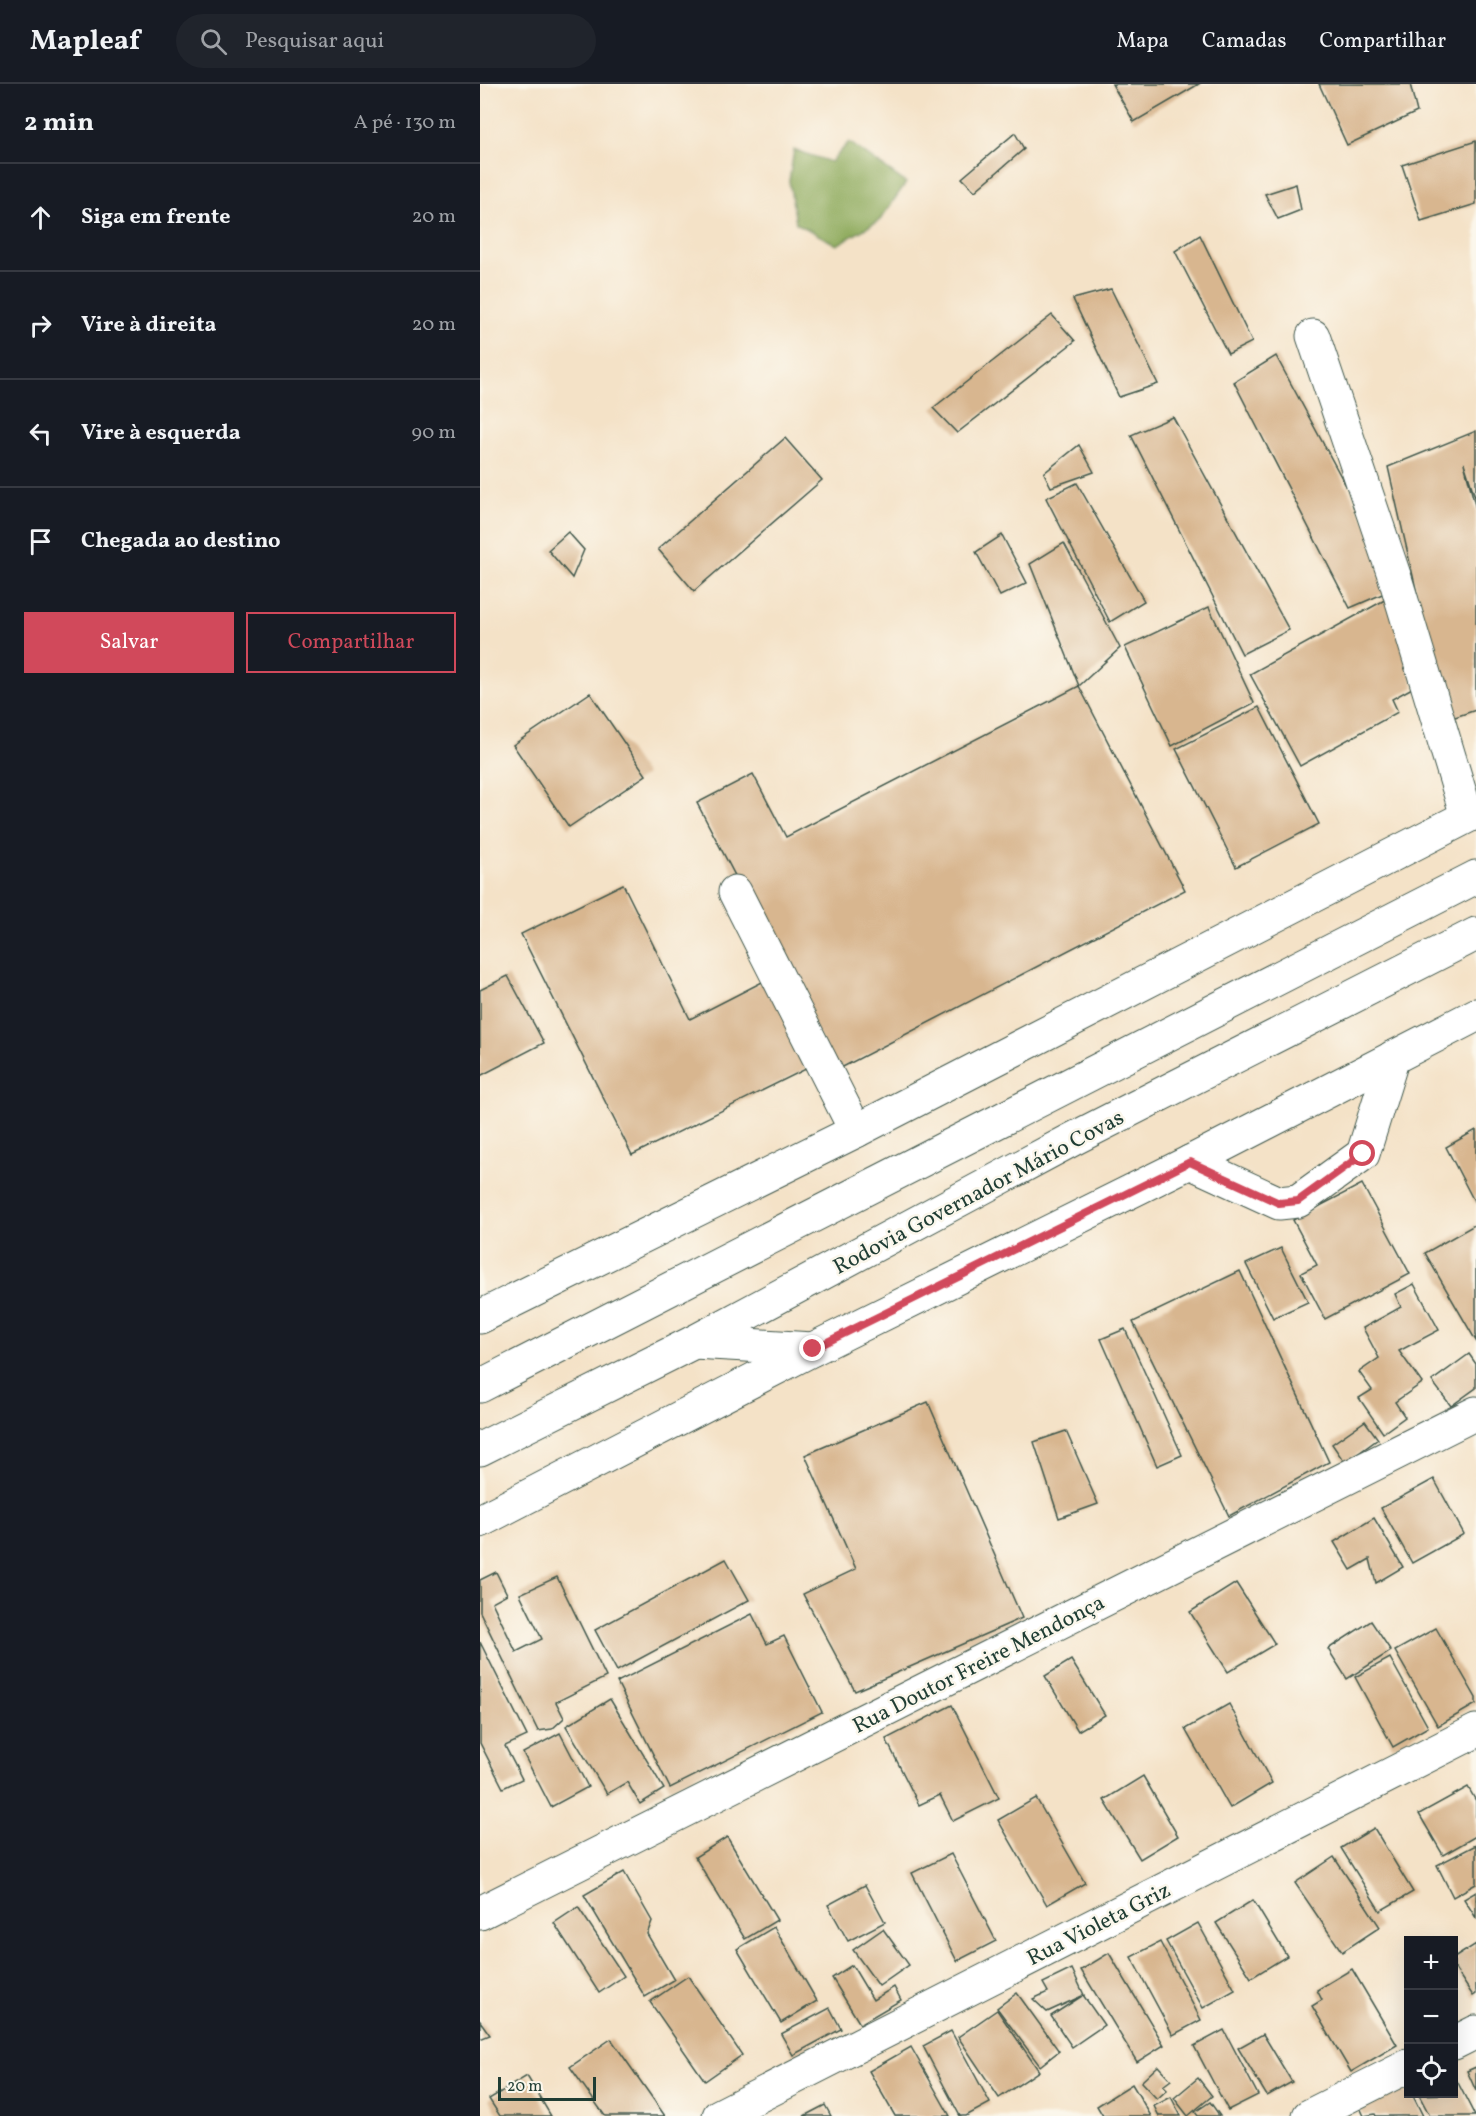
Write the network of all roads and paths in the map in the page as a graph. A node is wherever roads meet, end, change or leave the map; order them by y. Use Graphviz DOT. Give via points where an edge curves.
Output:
graph roads {
  1 [pos="1314,336"];
  2 [pos="1471,814"];
  3 [pos="1476,877"];
  4 [pos="735,892"];
  5 [pos="1476,934"];
  6 [pos="1476,1015"];
  7 [pos="1393,1057"];
  8 [pos="856,1131"];
  9 [pos="1190,1162"];
  10 [pos="480,1317"];
  11 [pos="694,1342"];
  12 [pos="813,1349"];
  13 [pos="480,1386"];
  14 [pos="1476,1413"];
  15 [pos="480,1449"];
  16 [pos="480,1521"];
  17 [pos="1476,1731"];
  18 [pos="480,1913"];
  19 [pos="1476,2032"];
  20 [pos="1458,2041"];
  21 [pos="1404,2068"];
  22 [pos="719,2116"];
  23 [pos="1309,2116"];
  1 -- 2 [label="main road"];
  2 -- 8 [label="main road"];
  3 -- 13 [label="main road"];
  4 -- 8 [label="main road"];
  5 -- 11 [label="main road, Rodovia Governador Mário Covas" via="1075,1138"];
  6 -- 7 [label="main road"];
  7 -- 9 [label="main road"];
  7 -- 9 [label="main road" via="1363,1154 1298,1201 1279,1203"];
  8 -- 10 [label="main road"];
  9 -- 12 [label="main road"];
  11 -- 12 [label="main road"];
  11 -- 15 [label="main road, Rodovia Governador Mário Covas"];
  12 -- 16 [label="main road"];
  14 -- 18 [label="main road, Rua Doutor Freire Mendonça"];
  17 -- 22 [label="main road, Rua Violeta Griz"];
  19 -- 20 [label="main road"];
  21 -- 23 [label="main road"];
}
